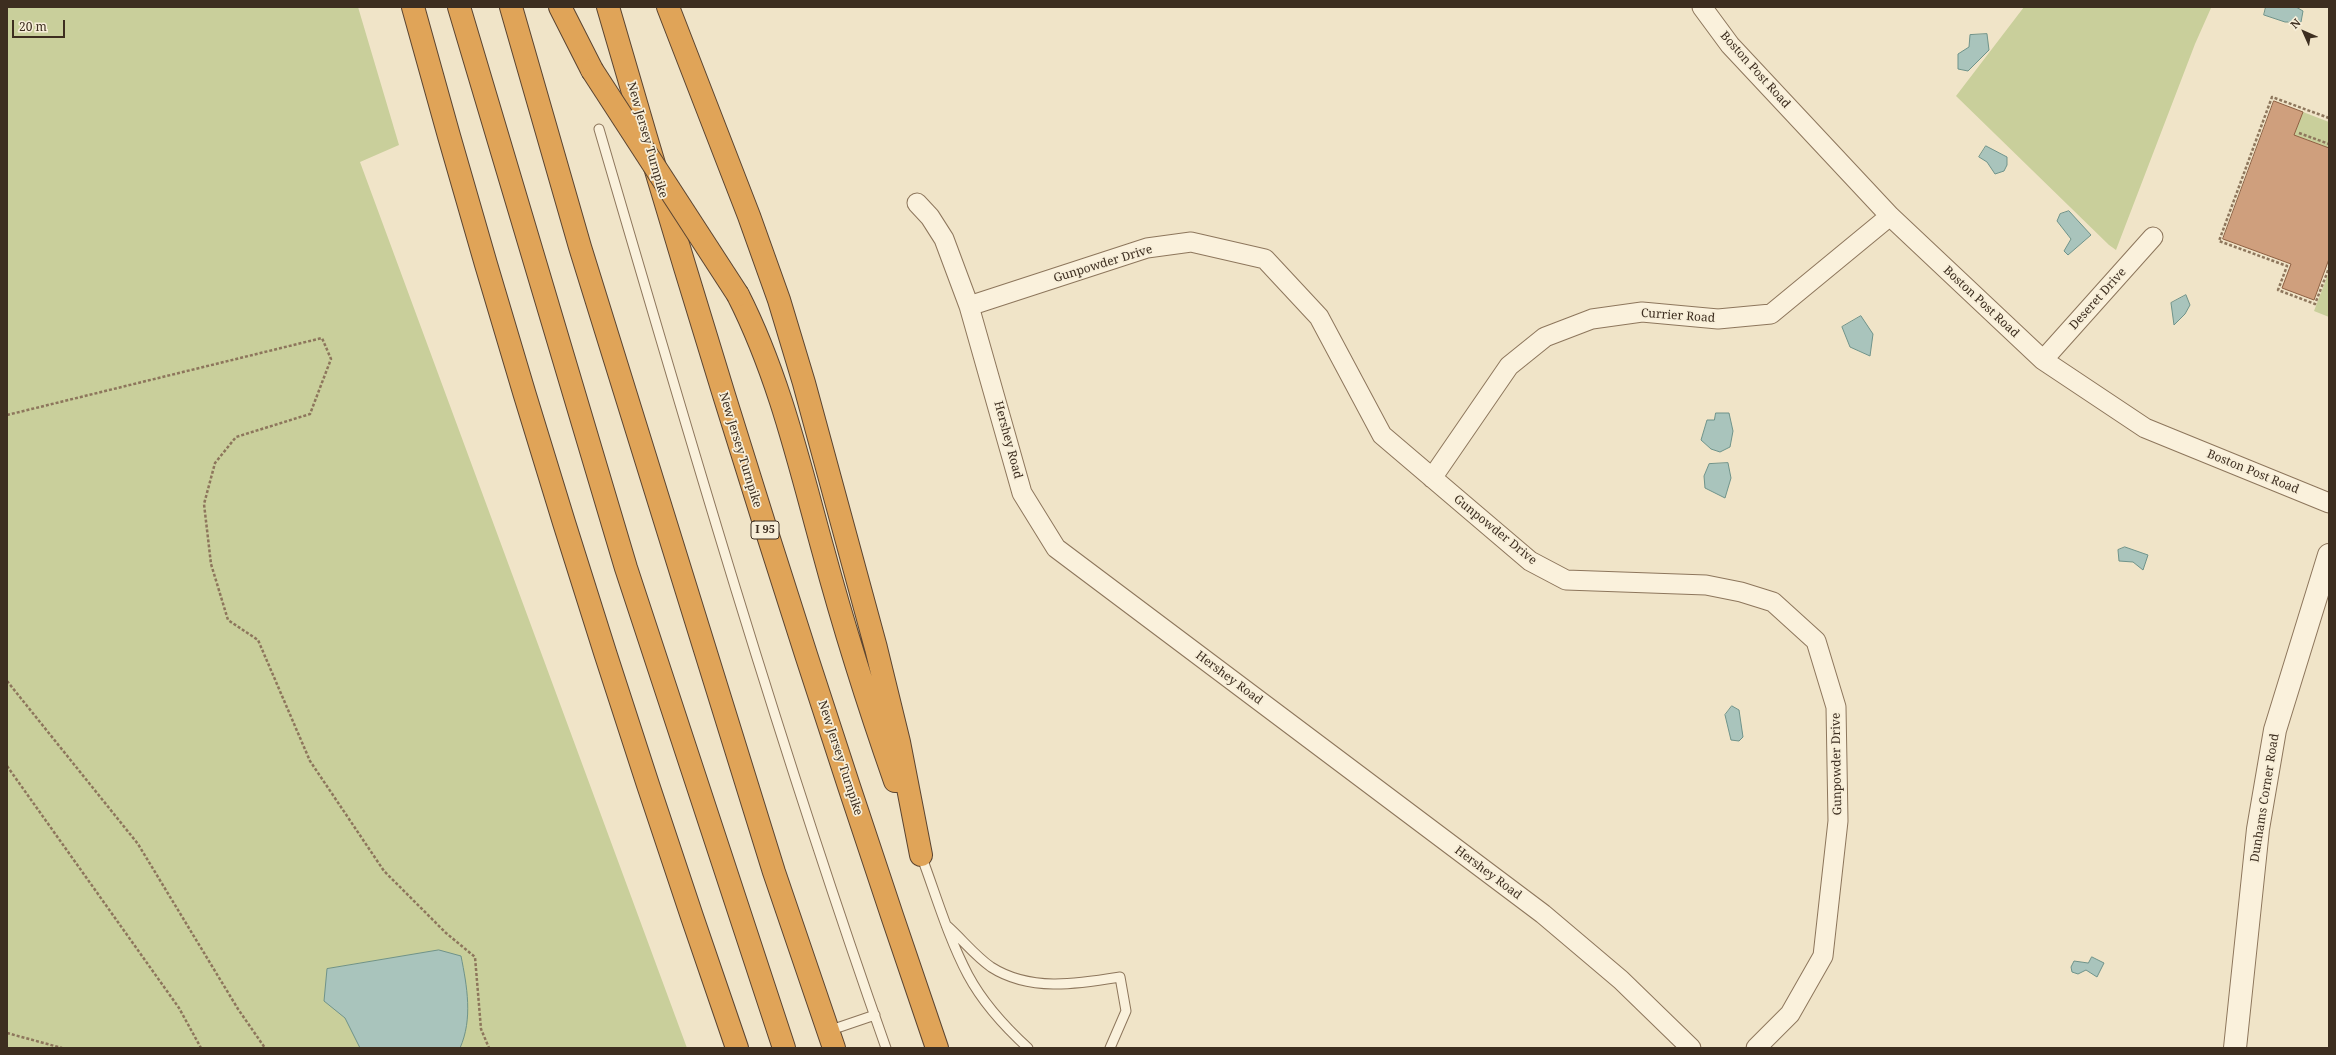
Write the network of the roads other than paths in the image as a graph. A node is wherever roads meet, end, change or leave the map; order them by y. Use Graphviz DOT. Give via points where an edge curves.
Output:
graph roads {
  1 [pos="413,7"];
  2 [pos="459,7"];
  3 [pos="511,7"];
  4 [pos="560,7"];
  5 [pos="608,7"];
  6 [pos="668,7"];
  7 [pos="1702,7"];
  8 [pos="599,129"];
  9 [pos="917,203"];
  10 [pos="1890,216"];
  11 [pos="2153,238"];
  12 [pos="969,306"];
  13 [pos="2043,360"];
  14 [pos="1432,478"];
  15 [pos="2329,503"];
  16 [pos="2329,555"];
  17 [pos="922,855"];
  18 [pos="946,925"];
  19 [pos="875,1015"];
  20 [pos="831,1040"];
  21 [pos="737,1048"];
  22 [pos="784,1048"];
  23 [pos="886,1048"];
  24 [pos="937,1048"];
  25 [pos="1028,1048"];
  26 [pos="1110,1048"];
  27 [pos="1691,1048"];
  28 [pos="1756,1048"];
  29 [pos="2235,1048"];
  1 -- 21 [label="highway" via="490,276 580,573"];
  2 -- 22 [label="highway" via="626,568"];
  3 -- 20 [label="highway" via="580,247 704,648 774,872"];
  4 -- 17 [label="highway, bridge" via="592,70 738,295 754,327 780,393 856,664"];
  5 -- 24 [label="highway, New Jersey Turnpike / I 95" via="759,510"];
  6 -- 17 [label="highway" via="749,216 779,300 804,383 876,648 899,742"];
  7 -- 10 [label="street, Boston Post Road" via="1730,45"];
  8 -- 19 [label="lane" via="720,540"];
  9 -- 12 [label="street, Hershey Road" via="944,239"];
  10 -- 13 [label="street, Boston Post Road"];
  10 -- 14 [label="street, Currier Road" via="1771,314 1718,320 1642,312 1592,319 1545,337 1509,366"];
  11 -- 13 [label="street, Deseret Drive"];
  12 -- 14 [label="street, Gunpowder Drive" via="1147,248 1191,242 1264,259 1319,317 1382,435"];
  12 -- 27 [label="street, Hershey Road" via="1022,493 1056,548 1543,914 1621,980"];
  13 -- 15 [label="street, Boston Post Road" via="2145,428"];
  14 -- 28 [label="street, Gunpowder Drive" via="1530,562 1566,580 1706,585 1741,592 1773,602 1816,641 1836,707 1838,821 1823,956 1790,1014"];
  16 -- 29 [label="street, Dunhams Corner Road" via="2275,730 2258,828"];
  17 -- 18 [label="lane"];
  18 -- 25 [label="lane" via="968,976 984,1000"];
  18 -- 26 [label="lane" via="991,966 1025,982 1077,984 1120,976 1126,1011"];
  19 -- 20 [label="lane"];
  19 -- 23 [label="lane"];
}
